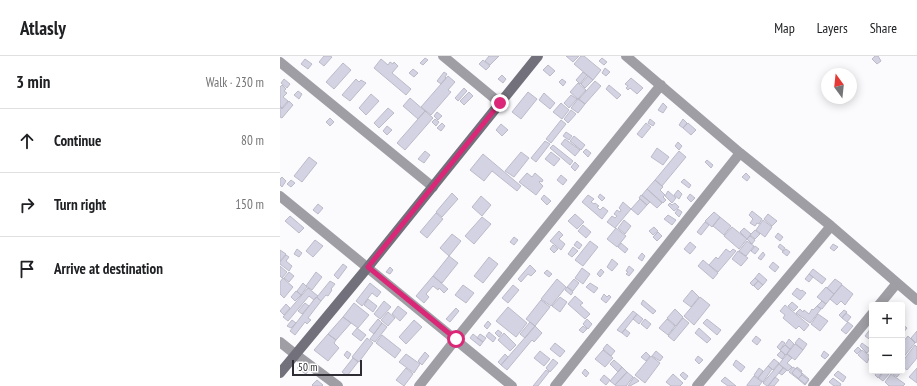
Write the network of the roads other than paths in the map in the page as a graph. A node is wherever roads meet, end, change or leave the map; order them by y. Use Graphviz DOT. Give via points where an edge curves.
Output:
graph roads {
  1 [pos="443,56"];
  2 [pos="538,56"];
  3 [pos="626,56"];
  4 [pos="280,62"];
  5 [pos="661,86"];
  6 [pos="500,103"];
  7 [pos="740,153"];
  8 [pos="433,187"];
  9 [pos="280,196"];
  10 [pos="831,226"];
  11 [pos="368,267"];
  12 [pos="897,283"];
  13 [pos="917,300"];
  14 [pos="881,302"];
  15 [pos="869,318"];
  16 [pos="456,339"];
  17 [pos="280,342"];
  18 [pos="295,354"];
  19 [pos="280,373"];
  20 [pos="338,386"];
  21 [pos="419,386"];
  22 [pos="512,386"];
  23 [pos="555,386"];
  24 [pos="698,386"];
  25 [pos="813,386"];
  1 -- 6 [label="street"];
  2 -- 6 [label="street"];
  3 -- 5 [label="street"];
  4 -- 8 [label="street"];
  5 -- 7 [label="street"];
  5 -- 16 [label="street"];
  6 -- 8 [label="street"];
  7 -- 10 [label="street"];
  7 -- 23 [label="street"];
  8 -- 11 [label="street"];
  9 -- 11 [label="street"];
  10 -- 12 [label="street"];
  10 -- 24 [label="street"];
  11 -- 16 [label="street"];
  11 -- 18 [label="street"];
  12 -- 13 [label="street"];
  12 -- 14 [label="street"];
  15 -- 25 [label="street"];
  16 -- 21 [label="street"];
  16 -- 22 [label="street"];
  17 -- 18 [label="street"];
  18 -- 19 [label="street"];
  18 -- 20 [label="street"];
}
